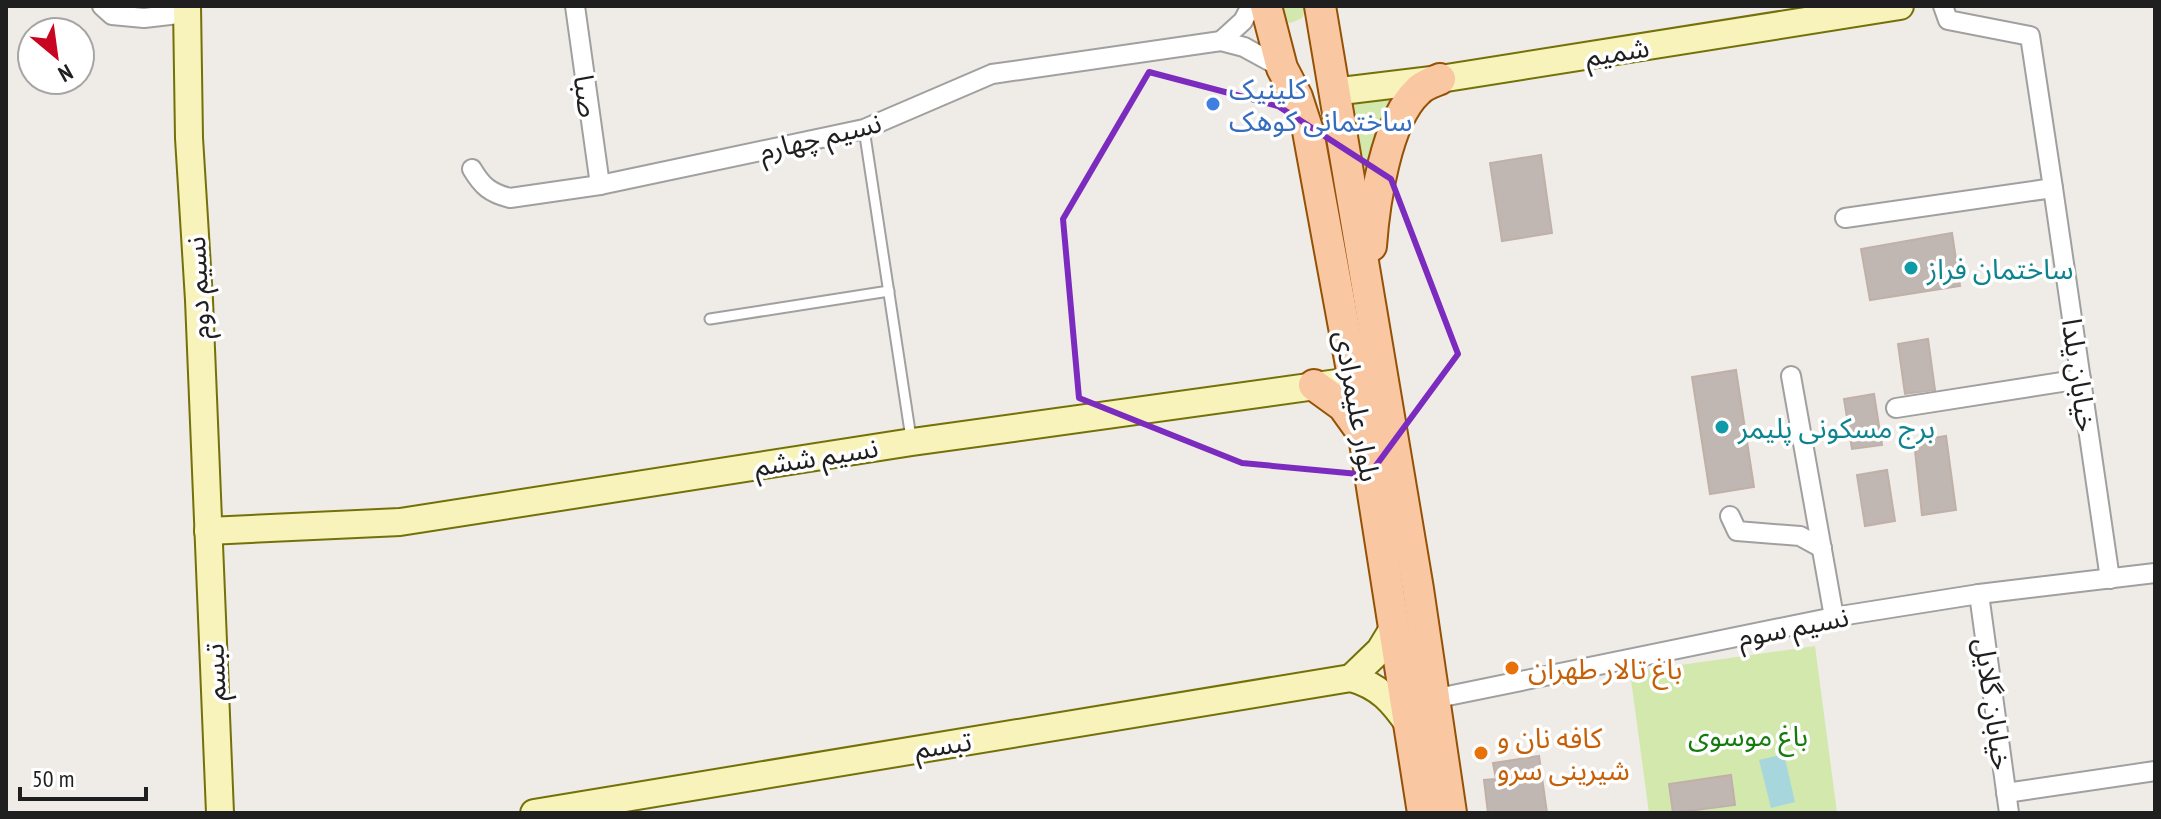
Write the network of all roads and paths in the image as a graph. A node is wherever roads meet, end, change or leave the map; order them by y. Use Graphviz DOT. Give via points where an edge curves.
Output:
graph roads {
  1 [pos="102,6"];
  2 [pos="575,6"];
  3 [pos="1317,6"];
  4 [pos="1900,6"];
  5 [pos="1943,6"];
  6 [pos="1262,9"];
  7 [pos="187,10"];
  8 [pos="1221,41"];
  9 [pos="1282,68"];
  10 [pos="1440,79"];
  11 [pos="1333,92"];
  12 [pos="864,129"];
  13 [pos="472,169"];
  14 [pos="600,185"];
  15 [pos="2053,188"];
  16 [pos="1845,218"];
  17 [pos="1368,288"];
  18 [pos="889,291"];
  19 [pos="710,319"];
  20 [pos="1791,376"];
  21 [pos="1368,379"];
  22 [pos="2081,379"];
  23 [pos="1314,385"];
  24 [pos="1896,408"];
  25 [pos="1364,436"];
  26 [pos="912,442"];
  27 [pos="1730,516"];
  28 [pos="208,531"];
  29 [pos="1822,548"];
  30 [pos="2155,573"];
  31 [pos="2110,579"];
  32 [pos="1979,594"];
  33 [pos="1834,617"];
  34 [pos="1394,627"];
  35 [pos="1351,678"];
  36 [pos="1433,699"];
  37 [pos="1409,725"];
  38 [pos="2155,771"];
  39 [pos="2006,793"];
  40 [pos="220,813"];
  41 [pos="534,813"];
  42 [pos="1423,813"];
  43 [pos="1451,813"];
  44 [pos="2009,813"];
  1 -- 7 [label="street" via="112,15 144,18"];
  2 -- 14 [label="street, صبا"];
  3 -- 6 [label="main road" via="1296,29 1278,26"];
  3 -- 11 [label="main road, بلوار علیمرادی"];
  4 -- 10 [label="street, شمیم"];
  5 -- 15 [label="street, خیابان یلدا" via="1948,20 2030,36"];
  6 -- 8 [label="street"];
  6 -- 9 [label="main road, بلوار علیمرادی"];
  7 -- 28 [label="street, نسیم دوم"];
  8 -- 9 [label="street, نسیم چهارم"];
  8 -- 12 [label="street, نسیم چهارم" via="992,74"];
  9 -- 21 [label="main road, بلوار علیمرادی" via="1308,131"];
  10 -- 11 [label="street, شمیم"];
  10 -- 17 [label="main road" via="1419,89 1403,110 1384,160 1373,215"];
  11 -- 17 [label="main road, بلوار علیمرادی"];
  12 -- 14 [label="street, نسیم چهارم"];
  12 -- 18 [label="lane"];
  13 -- 14 [label="street, نسیم چهارم" via="481,185 510,198"];
  15 -- 16 [label="street"];
  15 -- 22 [label="street, خیابان یلدا"];
  17 -- 21 [label="main road, بلوار علیمرادی"];
  18 -- 19 [label="lane"];
  18 -- 26 [label="lane"];
  20 -- 29 [label="street"];
  21 -- 23 [label="street, نسیم ششم"];
  21 -- 25 [label="main road, بلوار علیمرادی"];
  21 -- 36 [label="main road, بلوار علیمرادی"];
  22 -- 24 [label="street"];
  22 -- 31 [label="street, خیابان یلدا"];
  23 -- 25 [label="main road" via="1343,406"];
  23 -- 26 [label="street, نسیم ششم"];
  25 -- 34 [label="main road, بلوار علیمرادی"];
  26 -- 28 [label="street, نسیم ششم" via="400,522"];
  27 -- 29 [label="street" via="1737,531 1800,536"];
  28 -- 40 [label="street, تبسم"];
  29 -- 33 [label="street"];
  30 -- 31 [label="street, نسیم سوم"];
  31 -- 32 [label="street, نسیم سوم"];
  32 -- 33 [label="street, نسیم سوم"];
  32 -- 39 [label="street, خیابان گلایل"];
  33 -- 36 [label="street, نسیم سوم"];
  34 -- 35 [label="street" via="1380,650"];
  34 -- 37 [label="main road, بلوار علیمرادی"];
  35 -- 37 [label="street" via="1384,693"];
  35 -- 41 [label="street, تبسم"];
  36 -- 43 [label="main road, بلوار علیمرادی"];
  37 -- 42 [label="main road, بلوار علیمرادی"];
  38 -- 39 [label="street"];
  39 -- 44 [label="street, خیابان گلایل"];
}
